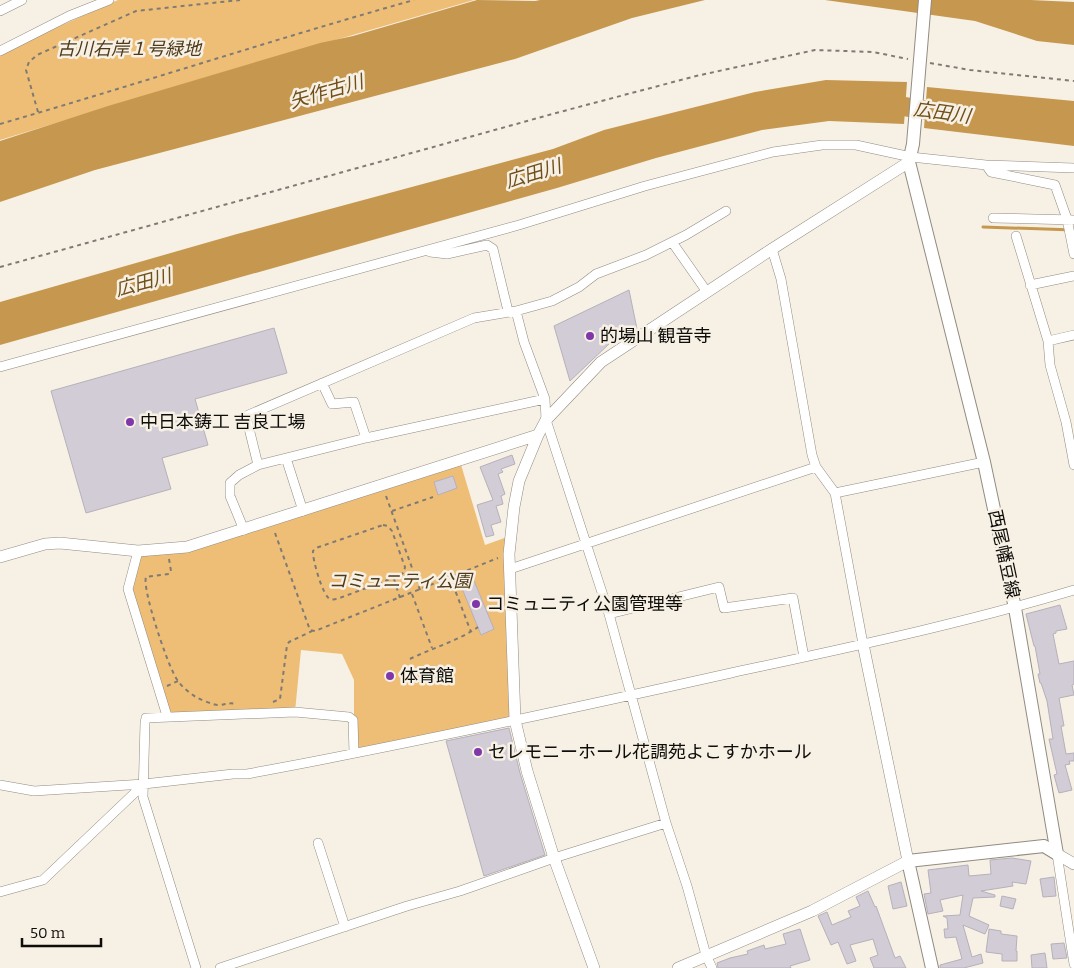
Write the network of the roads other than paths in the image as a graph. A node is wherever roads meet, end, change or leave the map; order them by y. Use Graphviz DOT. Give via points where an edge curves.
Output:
graph roads {
  1 [pos="22,0"];
  2 [pos="109,0"];
  3 [pos="925,0"];
  4 [pos="0,11"];
  5 [pos="2,50"];
  6 [pos="910,160"];
  7 [pos="986,165"];
  8 [pos="1074,168"];
  9 [pos="726,211"];
  10 [pos="993,218"];
  11 [pos="1070,222"];
  12 [pos="1016,236"];
  13 [pos="672,242"];
  14 [pos="772,249"];
  15 [pos="424,251"];
  16 [pos="1074,254"];
  17 [pos="1074,276"];
  18 [pos="1030,285"];
  19 [pos="707,292"];
  20 [pos="512,311"];
  21 [pos="1074,335"];
  22 [pos="1048,342"];
  23 [pos="0,367"];
  24 [pos="322,383"];
  25 [pos="545,399"];
  26 [pos="546,420"];
  27 [pos="1070,421"];
  28 [pos="538,435"];
  29 [pos="366,438"];
  30 [pos="286,458"];
  31 [pos="984,462"];
  32 [pos="258,465"];
  33 [pos="1074,465"];
  34 [pos="816,467"];
  35 [pos="834,493"];
  36 [pos="302,511"];
  37 [pos="244,530"];
  38 [pos="585,544"];
  39 [pos="138,551"];
  40 [pos="0,556"];
  41 [pos="510,569"];
  42 [pos="1074,590"];
  43 [pos="1015,608"];
  44 [pos="609,614"];
  45 [pos="864,644"];
  46 [pos="804,657"];
  47 [pos="632,695"];
  48 [pos="167,716"];
  49 [pos="516,720"];
  50 [pos="354,753"];
  51 [pos="144,784"];
  52 [pos="0,785"];
  53 [pos="666,823"];
  54 [pos="318,843"];
  55 [pos="1057,854"];
  56 [pos="554,858"];
  57 [pos="908,861"];
  58 [pos="1074,864"];
  59 [pos="0,892"];
  60 [pos="345,927"];
  61 [pos="706,955"];
  62 [pos="1074,964"];
  63 [pos="592,967"];
  64 [pos="196,968"];
  65 [pos="220,968"];
  66 [pos="678,968"];
  67 [pos="712,968"];
  68 [pos="932,968"];
  1 -- 4 [label="street"];
  2 -- 5 [label="street"];
  3 -- 6 [label="main road, 西尾幡豆線"];
  6 -- 7 [label="street"];
  6 -- 14 [label="street"];
  6 -- 15 [label="street" via="856,145 822,145 773,152"];
  6 -- 31 [label="main road, 西尾幡豆線"];
  7 -- 8 [label="street"];
  7 -- 11 [label="street" via="990,172 1055,185"];
  9 -- 13 [label="street"];
  10 -- 11 [label="street"];
  11 -- 16 [label="street"];
  12 -- 18 [label="street"];
  13 -- 19 [label="street"];
  13 -- 20 [label="street" via="596,274 552,301"];
  14 -- 19 [label="street"];
  14 -- 34 [label="street" via="782,279"];
  15 -- 20 [label="street" via="447,254 487,245 493,249"];
  15 -- 23 [label="street"];
  17 -- 18 [label="street"];
  18 -- 22 [label="street"];
  19 -- 26 [label="street" via="601,362"];
  20 -- 24 [label="street" via="474,318"];
  20 -- 25 [label="street"];
  21 -- 22 [label="street"];
  22 -- 27 [label="street" via="1050,365"];
  24 -- 29 [label="street" via="332,404 354,402"];
  24 -- 32 [label="street" via="246,416"];
  25 -- 26 [label="street"];
  25 -- 29 [label="street"];
  26 -- 28 [label="street"];
  26 -- 38 [label="street"];
  27 -- 33 [label="street"];
  28 -- 36 [label="street"];
  28 -- 41 [label="street" via="519,481 509,554"];
  29 -- 30 [label="street"];
  30 -- 32 [label="street"];
  30 -- 36 [label="street"];
  31 -- 35 [label="street"];
  31 -- 43 [label="main road, 西尾幡豆線"];
  32 -- 37 [label="street" via="230,483 230,496"];
  34 -- 35 [label="street"];
  34 -- 38 [label="street"];
  35 -- 45 [label="street"];
  36 -- 37 [label="street"];
  37 -- 39 [label="street" via="187,547"];
  38 -- 41 [label="street"];
  38 -- 44 [label="street"];
  39 -- 40 [label="street" via="60,543"];
  39 -- 48 [label="street" via="128,589"];
  41 -- 49 [label="street"];
  42 -- 43 [label="street"];
  43 -- 45 [label="street"];
  43 -- 55 [label="main road, 西尾幡豆線"];
  44 -- 46 [label="street" via="719,587 724,608 793,598"];
  44 -- 47 [label="street"];
  45 -- 46 [label="street"];
  45 -- 57 [label="street"];
  46 -- 47 [label="street"];
  47 -- 49 [label="street"];
  47 -- 53 [label="street"];
  48 -- 50 [label="street" via="295,712 349,717 353,720"];
  48 -- 51 [label="street" via="146,718"];
  49 -- 50 [label="street"];
  49 -- 56 [label="street" via="527,770"];
  50 -- 51 [label="street" via="247,774"];
  51 -- 52 [label="street" via="34,791"];
  51 -- 59 [label="street" via="43,880"];
  51 -- 64 [label="street" via="144,797"];
  53 -- 56 [label="street"];
  53 -- 61 [label="street"];
  54 -- 60 [label="street"];
  55 -- 57 [label="main road" via="1044,846"];
  55 -- 58 [label="street"];
  55 -- 62 [label="street"];
  56 -- 60 [label="street"];
  56 -- 63 [label="street"];
  57 -- 61 [label="street" via="812,911"];
  57 -- 68 [label="main road"];
  60 -- 65 [label="street"];
  61 -- 66 [label="street"];
  61 -- 67 [label="street"];
}
